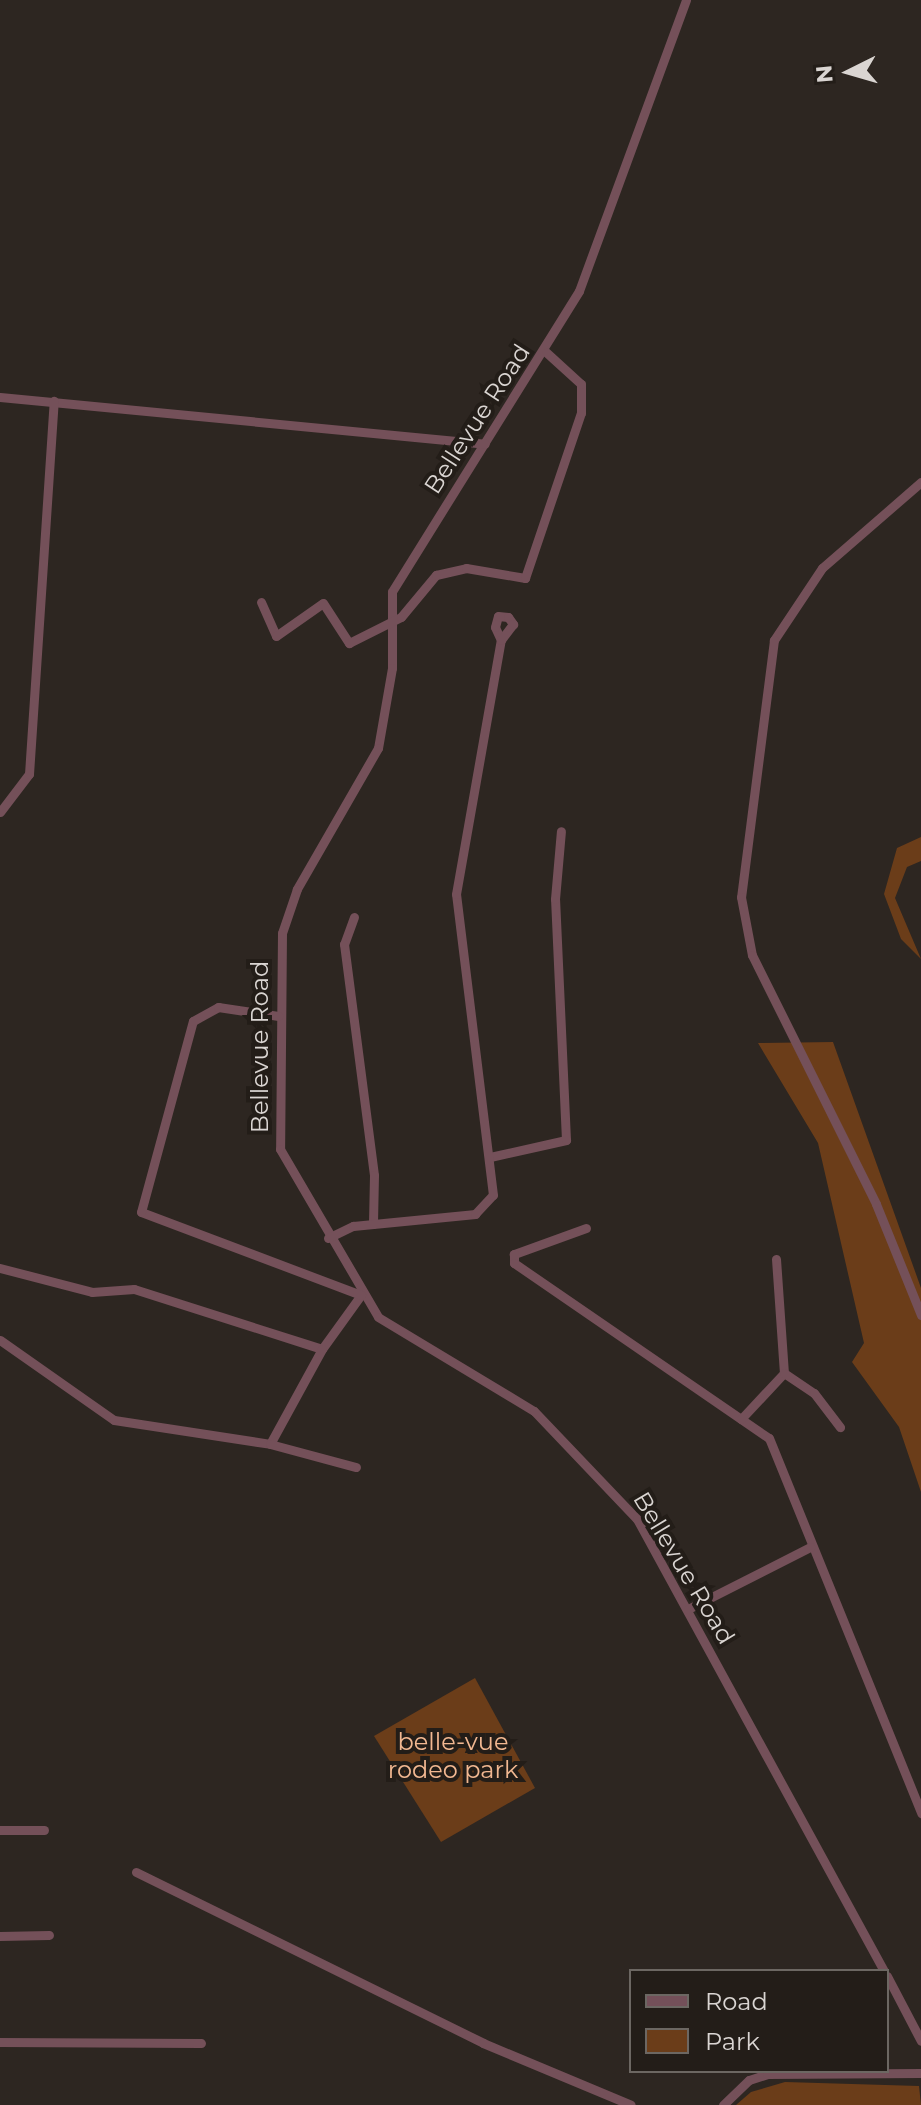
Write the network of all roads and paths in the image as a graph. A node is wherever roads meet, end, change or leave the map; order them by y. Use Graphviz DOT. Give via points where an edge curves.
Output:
graph roads {
  1 [pos="686,0"];
  2 [pos="546,352"];
  3 [pos="0,397"];
  4 [pos="54,401"];
  5 [pos="485,444"];
  6 [pos="921,482"];
  7 [pos="261,602"];
  8 [pos="390,622"];
  9 [pos="501,640"];
  10 [pos="0,812"];
  11 [pos="561,831"];
  12 [pos="354,917"];
  13 [pos="278,1016"];
  14 [pos="490,1157"];
  15 [pos="373,1224"];
  16 [pos="586,1228"];
  17 [pos="328,1238"];
  18 [pos="776,1259"];
  19 [pos="0,1268"];
  20 [pos="361,1295"];
  21 [pos="921,1315"];
  22 [pos="0,1340"];
  23 [pos="322,1349"];
  24 [pos="784,1373"];
  25 [pos="741,1419"];
  26 [pos="840,1427"];
  27 [pos="270,1444"];
  28 [pos="356,1467"];
  29 [pos="810,1547"];
  30 [pos="688,1609"];
  31 [pos="921,1813"];
  32 [pos="0,1830"];
  33 [pos="44,1830"];
  34 [pos="136,1872"];
  35 [pos="49,1935"];
  36 [pos="0,1936"];
  37 [pos="884,1969"];
  38 [pos="889,1979"];
  39 [pos="921,2041"];
  40 [pos="0,2042"];
  41 [pos="201,2043"];
  42 [pos="921,2073"];
  43 [pos="631,2105"];
  44 [pos="723,2105"];
  1 -- 2 [label="street, Bellevue Road" via="579,291"];
  2 -- 5 [label="street, Bellevue Road"];
  2 -- 8 [label="street" via="581,384 581,413 535,542 534,567 525,578 466,568 436,575"];
  3 -- 4 [label="street"];
  4 -- 5 [label="street"];
  4 -- 10 [label="street" via="29,774"];
  5 -- 8 [label="street, Bellevue Road" via="404,566"];
  6 -- 21 [label="street" via="822,568 774,640 741,897 752,955 876,1204"];
  7 -- 8 [label="street" via="276,636 323,603 343,642"];
  8 -- 13 [label="street, Bellevue Road" via="392,668 378,748 294,897 278,961"];
  9 -- 14 [label="street" via="456,894"];
  11 -- 14 [label="street" via="555,899 566,1140"];
  12 -- 15 [label="street" via="344,944 374,1175"];
  13 -- 17 [label="street, Bellevue Road" via="280,1149"];
  13 -- 20 [label="street" via="218,1007 193,1021 141,1212"];
  14 -- 15 [label="street" via="493,1195 484,1209"];
  15 -- 17 [label="street"];
  16 -- 25 [label="street" via="514,1254 514,1263"];
  17 -- 20 [label="street, Bellevue Road"];
  18 -- 24 [label="street"];
  19 -- 23 [label="street" via="92,1292 134,1289"];
  20 -- 23 [label="street"];
  20 -- 30 [label="street, Bellevue Road" via="397,1335 523,1404 579,1453 637,1519"];
  22 -- 27 [label="street" via="114,1420"];
  23 -- 27 [label="street"];
  24 -- 25 [label="street"];
  24 -- 26 [label="street" via="814,1393"];
  25 -- 29 [label="street" via="769,1438"];
  27 -- 28 [label="street"];
  29 -- 30 [label="street"];
  29 -- 31 [label="street"];
  30 -- 37 [label="street, Bellevue Road"];
  32 -- 33 [label="street"];
  34 -- 43 [label="street" via="483,2043"];
  35 -- 36 [label="street"];
  38 -- 39 [label="street, Bellevue Road"];
  40 -- 41 [label="street"];
  42 -- 44 [label="street" via="767,2074 749,2080"];
}
